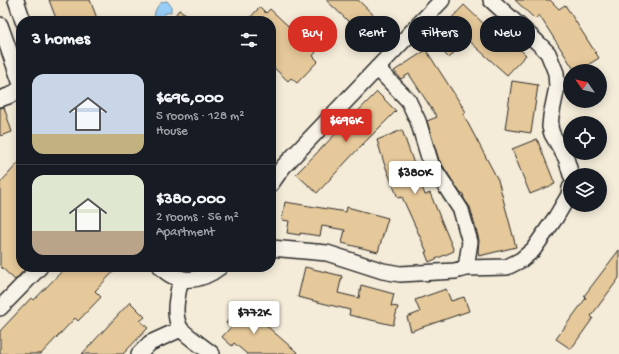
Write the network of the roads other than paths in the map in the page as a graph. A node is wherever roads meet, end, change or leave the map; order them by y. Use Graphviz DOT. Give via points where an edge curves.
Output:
graph roads {
  1 [pos="16,0"];
  2 [pos="442,0"];
  3 [pos="491,0"];
  4 [pos="21,16"];
  5 [pos="0,25"];
  6 [pos="377,68"];
  7 [pos="16,70"];
  8 [pos="16,92"];
  9 [pos="0,99"];
  10 [pos="570,168"];
  11 [pos="276,177"];
  12 [pos="563,205"];
  13 [pos="276,248"];
  14 [pos="466,268"];
  15 [pos="35,272"];
  16 [pos="168,272"];
  17 [pos="213,272"];
  18 [pos="181,278"];
  19 [pos="0,308"];
  20 [pos="181,329"];
  21 [pos="139,354"];
  22 [pos="212,354"];
  1 -- 4 [label="street"];
  2 -- 6 [label="street"];
  3 -- 10 [label="street" via="548,53 556,73 557,87 550,127"];
  5 -- 7 [label="street"];
  6 -- 11 [label="street"];
  6 -- 14 [label="street" via="408,100 418,120 431,164 461,210 470,242"];
  8 -- 9 [label="street"];
  12 -- 14 [label="street" via="533,250 521,260 507,267"];
  13 -- 14 [label="street" via="327,253 382,271 400,274"];
  15 -- 19 [label="street"];
  16 -- 18 [label="street"];
  17 -- 18 [label="street" via="199,279"];
  18 -- 20 [label="street" via="176,300 177,318"];
  20 -- 21 [label="street" via="150,344"];
  20 -- 22 [label="street"];
}
